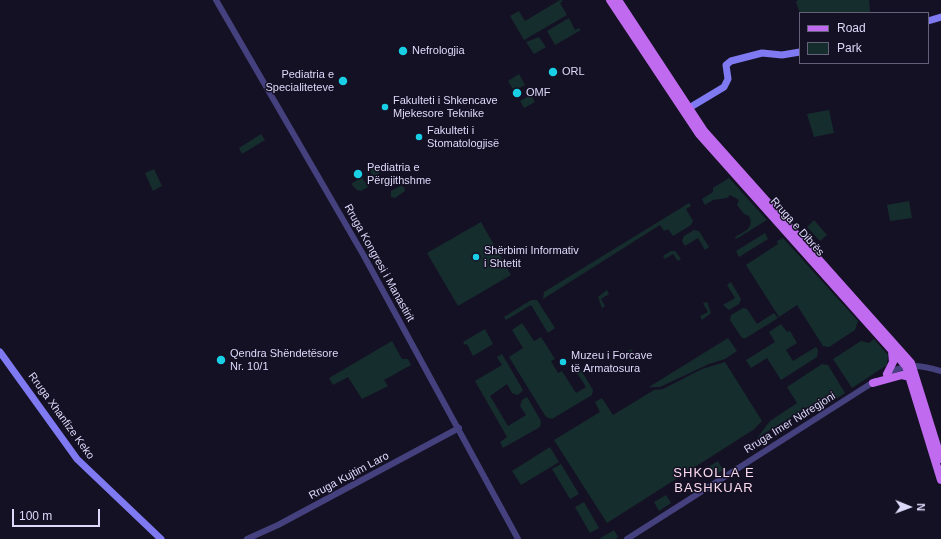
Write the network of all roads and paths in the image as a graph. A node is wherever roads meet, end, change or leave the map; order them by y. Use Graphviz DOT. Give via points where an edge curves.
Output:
graph roads {
  1 [pos="216,0"];
  2 [pos="610,0"];
  3 [pos="618,0"];
  4 [pos="941,17"];
  5 [pos="929,21"];
  6 [pos="799,52"];
  7 [pos="689,108"];
  8 [pos="892,351"];
  9 [pos="0,352"];
  10 [pos="909,366"];
  11 [pos="941,371"];
  12 [pos="887,374"];
  13 [pos="910,377"];
  14 [pos="872,383"];
  15 [pos="459,428"];
  16 [pos="941,459"];
  17 [pos="941,480"];
  18 [pos="161,539"];
  19 [pos="247,539"];
  20 [pos="518,539"];
  21 [pos="627,539"];
  1 -- 15 [label="street, Rruga Kongresi i Manastirit" via="364,256"];
  2 -- 8 [label="main road, Rruga e Dibrës" via="700,134"];
  3 -- 7 [label="main road, Rruga e Dibrës"];
  4 -- 5 [label="main road"];
  6 -- 7 [label="main road" via="782,55 762,53 731,61 726,65 728,79 724,87"];
  7 -- 10 [label="main road, Rruga e Dibrës" via="710,137"];
  8 -- 10 [label="main road, Rruga e Dibrës"];
  8 -- 12 [label="main road" via="894,362"];
  9 -- 18 [label="main road, Rruga Xhanfize Keko" via="77,459"];
  10 -- 11 [label="street"];
  10 -- 12 [label="street, Rruga Imer Ndregjoni"];
  10 -- 13 [label="main road, Rruga e Dibrës"];
  10 -- 16 [label="main road, Rruga e Dibrës"];
  12 -- 14 [label="street, Rruga Imer Ndregjoni"];
  13 -- 14 [label="main road" via="902,375"];
  13 -- 17 [label="main road, Rruga e Dibrës"];
  14 -- 21 [label="street, Rruga Imer Ndregjoni"];
  15 -- 19 [label="street, Rruga Kujtim Laro"];
  15 -- 20 [label="street, Rruga Kongresi i Manastirit"];
}
